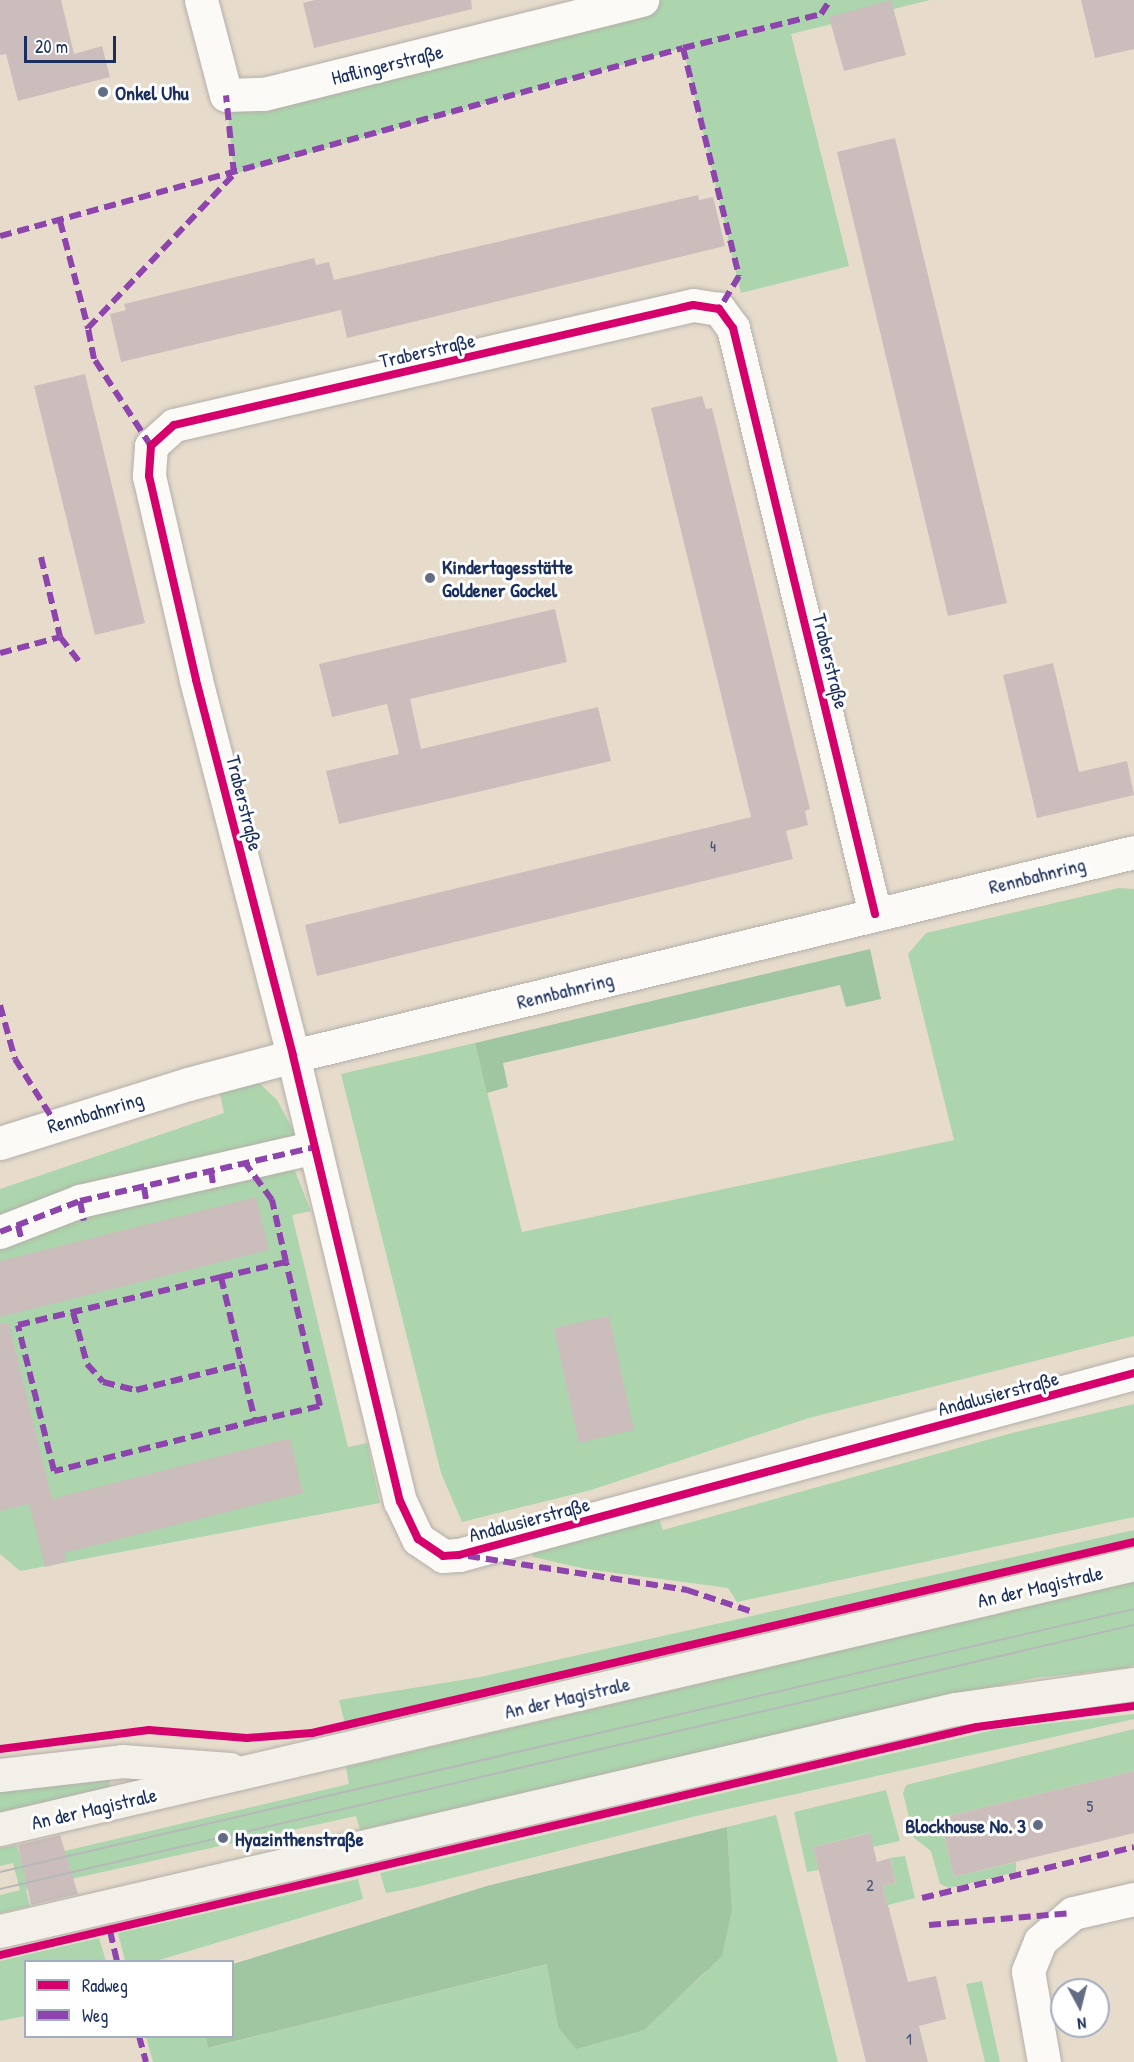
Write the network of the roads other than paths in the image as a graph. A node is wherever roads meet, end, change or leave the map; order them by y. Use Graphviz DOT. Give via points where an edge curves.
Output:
graph roads {
  1 [pos="201,0"];
  2 [pos="642,0"];
  3 [pos="1134,852"];
  4 [pos="875,915"];
  5 [pos="293,1056"];
  6 [pos="0,1143"];
  7 [pos="315,1147"];
  8 [pos="0,1232"];
  9 [pos="1134,1373"];
  10 [pos="1134,1564"];
  11 [pos="1134,1684"];
  12 [pos="246,1772"];
  13 [pos="0,1775"];
  14 [pos="0,1829"];
  15 [pos="1134,1899"];
  16 [pos="0,1931"];
  17 [pos="1044,2062"];
  1 -- 2 [label="street, Haflingerstraße" via="226,94 264,94"];
  3 -- 4 [label="street, Rennbahnring"];
  4 -- 5 [label="street, Rennbahnring"];
  4 -- 5 [label="street, Traberstraße" via="733,328 720,309 693,305 174,425 151,446 149,476 196,680"];
  5 -- 6 [label="street, Rennbahnring" via="188,1084"];
  5 -- 7 [label="street, Andalusierstraße"];
  7 -- 8 [label="street" via="80,1202"];
  7 -- 9 [label="street, Andalusierstraße" via="400,1502 418,1539 443,1556 459,1555"];
  10 -- 12 [label="main road, An der Magistrale"];
  11 -- 16 [label="main road" via="955,1709"];
  12 -- 13 [label="main road" via="205,1764 122,1761"];
  12 -- 14 [label="main road, An der Magistrale"];
  15 -- 17 [label="street" via="1073,1913 1040,1941 1028,1971"];
}
